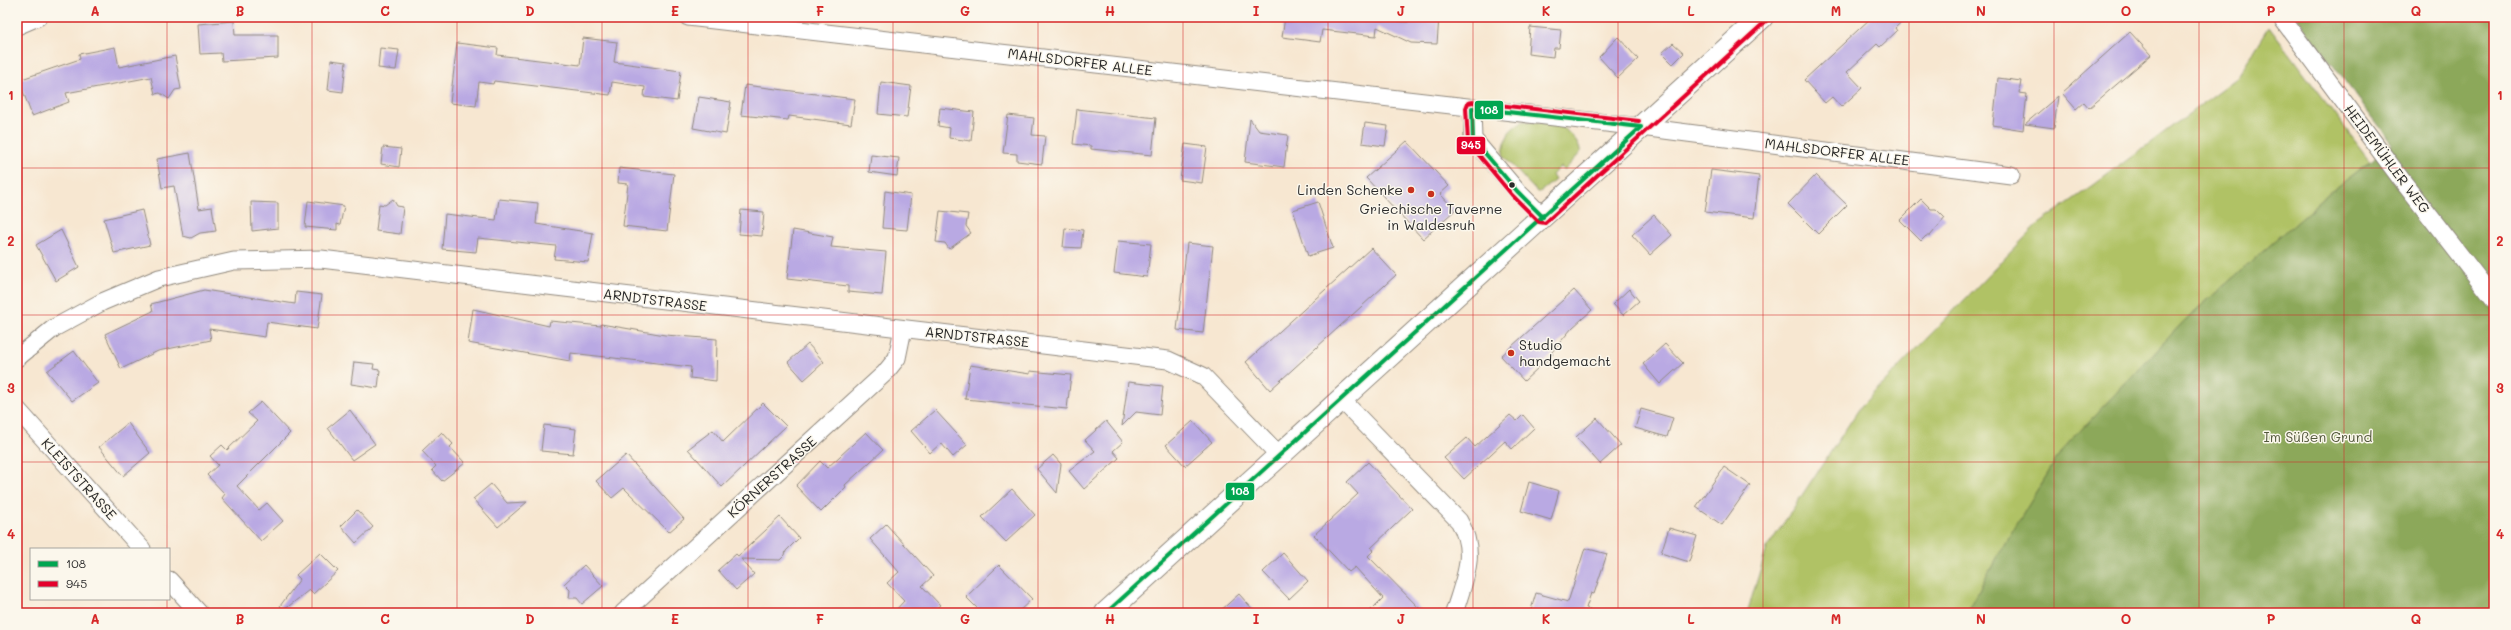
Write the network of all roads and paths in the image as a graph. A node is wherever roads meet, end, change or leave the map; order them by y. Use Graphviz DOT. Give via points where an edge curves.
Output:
graph roads {
  1 [pos="38,17"];
  2 [pos="688,17"];
  3 [pos="1762,17"];
  4 [pos="2281,17"];
  5 [pos="17,26"];
  6 [pos="1472,108"];
  7 [pos="1641,127"];
  8 [pos="2011,174"];
  9 [pos="1543,217"];
  10 [pos="2494,299"];
  11 [pos="903,329"];
  12 [pos="17,358"];
  13 [pos="1341,399"];
  14 [pos="17,409"];
  15 [pos="1278,455"];
  16 [pos="141,548"];
  17 [pos="170,581"];
  18 [pos="199,613"];
  19 [pos="623,613"];
  20 [pos="1106,613"];
  21 [pos="1454,613"];
  1 -- 5 [label="street"];
  2 -- 6 [label="street, MAHLSDORFER ALLEE"];
  3 -- 7 [label="street"];
  4 -- 10 [label="street, HEIDEMÜHLER WEG"];
  6 -- 7 [label="street, MAHLSDORFER ALLEE"];
  6 -- 9 [label="street" via="1473,139"];
  7 -- 8 [label="street, MAHLSDORFER ALLEE"];
  7 -- 9 [label="street"];
  9 -- 13 [label="street"];
  11 -- 12 [label="street, ARNDTSTRASSE" via="321,259 234,260 159,278 102,302 54,328"];
  11 -- 15 [label="street, ARNDTSTRASSE" via="1168,360 1203,376"];
  11 -- 19 [label="street, KÖRNERSTRASSE" via="897,358 885,373"];
  13 -- 15 [label="street"];
  13 -- 21 [label="street" via="1459,521 1468,535 1470,553 1466,576"];
  14 -- 16 [label="street, KLEISTSTRASSE"];
  15 -- 20 [label="street"];
  17 -- 18 [label="street"];
}
